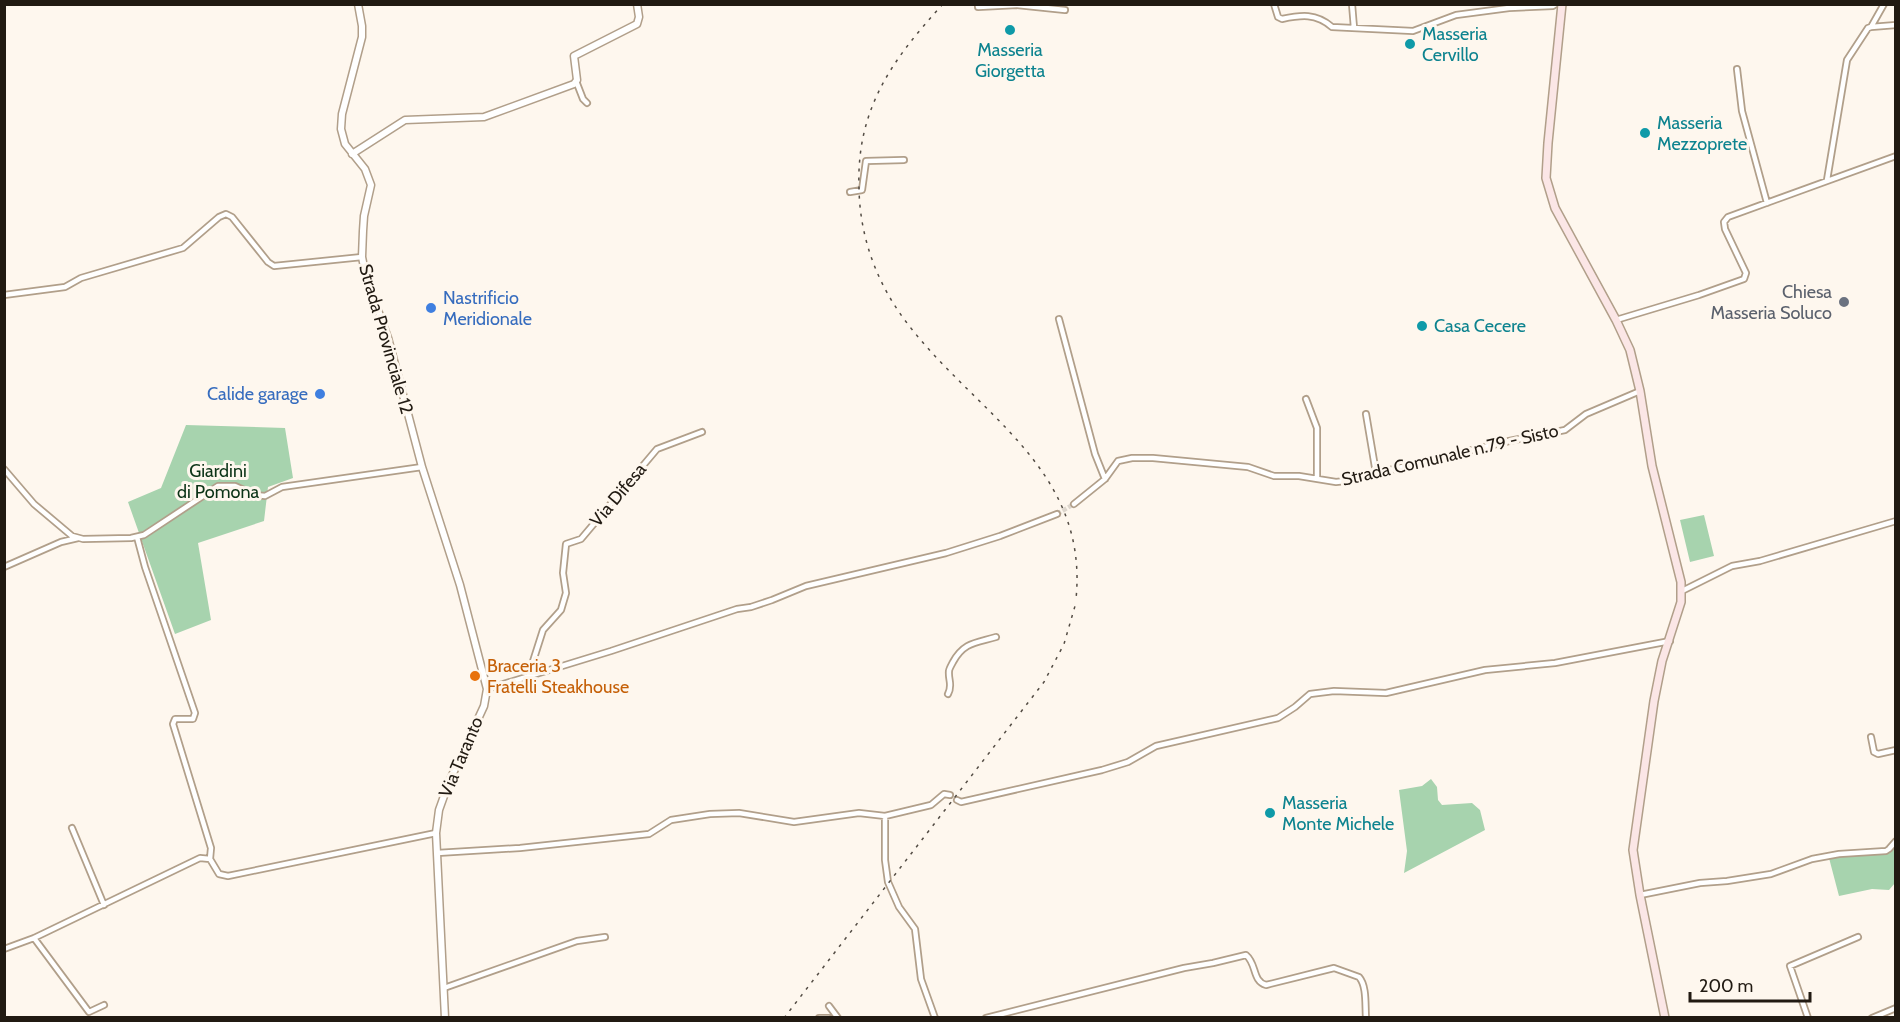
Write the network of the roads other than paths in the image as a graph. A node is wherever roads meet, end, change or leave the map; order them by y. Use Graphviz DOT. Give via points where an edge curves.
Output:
graph roads {
  1 [pos="358,4"];
  2 [pos="637,4"];
  3 [pos="978,4"];
  4 [pos="1274,4"];
  5 [pos="1352,4"];
  6 [pos="1556,4"];
  7 [pos="1562,4"];
  8 [pos="1884,4"];
  9 [pos="1065,10"];
  10 [pos="1896,25"];
  11 [pos="1871,27"];
  12 [pos="1354,28"];
  13 [pos="1737,69"];
  14 [pos="576,81"];
  15 [pos="587,103"];
  16 [pos="352,154"];
  17 [pos="1896,156"];
  18 [pos="904,160"];
  19 [pos="1827,180"];
  20 [pos="850,192"];
  21 [pos="1767,203"];
  22 [pos="362,257"];
  23 [pos="4,295"];
  24 [pos="1059,319"];
  25 [pos="1616,320"];
  26 [pos="1640,391"];
  27 [pos="1306,399"];
  28 [pos="1366,414"];
  29 [pos="702,432"];
  30 [pos="422,467"];
  31 [pos="4,469"];
  32 [pos="1376,473"];
  33 [pos="1317,478"];
  34 [pos="1105,479"];
  35 [pos="1074,504"];
  36 [pos="1057,514"];
  37 [pos="1896,521"];
  38 [pos="78,537"];
  39 [pos="137,537"];
  40 [pos="4,567"];
  41 [pos="1682,591"];
  42 [pos="996,637"];
  43 [pos="1670,640"];
  44 [pos="528,677"];
  45 [pos="487,689"];
  46 [pos="948,694"];
  47 [pos="1871,737"];
  48 [pos="1896,750"];
  49 [pos="950,795"];
  50 [pos="957,800"];
  51 [pos="885,816"];
  52 [pos="72,828"];
  53 [pos="436,833"];
  54 [pos="1896,841"];
  55 [pos="437,853"];
  56 [pos="210,859"];
  57 [pos="1640,895"];
  58 [pos="104,905"];
  59 [pos="605,937"];
  60 [pos="1858,937"];
  61 [pos="34,938"];
  62 [pos="4,949"];
  63 [pos="444,988"];
  64 [pos="104,1005"];
  65 [pos="830,1006"];
  66 [pos="1896,1008"];
  67 [pos="445,1017"];
  68 [pos="819,1017"];
  69 [pos="829,1017"];
  70 [pos="838,1017"];
  71 [pos="935,1017"];
  72 [pos="986,1017"];
  73 [pos="1366,1017"];
  74 [pos="1665,1017"];
  75 [pos="1808,1017"];
  76 [pos="1872,1017"];
  1 -- 16 [label="street, Strada Provinciale 12" via="362,37 341,129"];
  2 -- 14 [label="street" via="637,24 574,56"];
  3 -- 9 [label="street" via="978,8 1017,5"];
  4 -- 12 [label="street" via="1282,19 1312,16 1332,27"];
  5 -- 12 [label="street"];
  6 -- 12 [label="street" via="1456,15 1413,31"];
  7 -- 25 [label="main road" via="1546,178 1555,208"];
  8 -- 11 [label="street"];
  10 -- 11 [label="street"];
  11 -- 19 [label="street" via="1847,60"];
  13 -- 21 [label="street" via="1742,111"];
  14 -- 15 [label="street"];
  14 -- 16 [label="street" via="484,117 405,120"];
  16 -- 22 [label="street, Strada Provinciale 12" via="371,185 364,216"];
  17 -- 19 [label="street"];
  18 -- 20 [label="street" via="866,161 862,190"];
  19 -- 21 [label="street"];
  21 -- 25 [label="street" via="1724,222 1746,273 1744,279"];
  22 -- 23 [label="street" via="274,266 226,214 183,248 81,278 65,287"];
  22 -- 30 [label="street, Strada Provinciale 12"];
  24 -- 34 [label="street"];
  25 -- 26 [label="main road" via="1630,350"];
  26 -- 32 [label="street, Strada Comunale n.79 - Sisto" via="1586,414 1565,430"];
  26 -- 41 [label="main road" via="1652,466"];
  27 -- 33 [label="street" via="1317,428"];
  28 -- 32 [label="street"];
  29 -- 44 [label="street, Via Difesa" via="657,449 581,539 566,544 566,593 561,610 543,630"];
  30 -- 39 [label="street" via="282,487 265,496 235,486 218,486"];
  30 -- 45 [label="street, Strada Provinciale 12" via="457,573"];
  31 -- 38 [label="street" via="34,504"];
  32 -- 33 [label="street, Strada Comunale n.79 - Sisto" via="1336,482"];
  33 -- 34 [label="street, Strada Comunale n.79 - Sisto" via="1274,476 1248,467 1132,458 1118,461"];
  34 -- 35 [label="street, Strada Comunale n.79 - Sisto"];
  36 -- 44 [label="street" via="946,553 806,586"];
  37 -- 41 [label="street" via="1732,566"];
  38 -- 39 [label="street"];
  38 -- 40 [label="street"];
  39 -- 56 [label="street" via="195,713 193,718 175,719 173,724 211,848"];
  41 -- 43 [label="main road"];
  42 -- 46 [label="street" via="969,644 957,654 949,670"];
  43 -- 50 [label="street" via="1555,663 1485,670 1386,693 1311,694 1278,718 1156,746 1128,762 1102,770"];
  43 -- 57 [label="main road" via="1654,700 1634,840"];
  44 -- 45 [label="street"];
  45 -- 53 [label="street, Via Taranto" via="484,706 443,798"];
  47 -- 48 [label="street" via="1874,752"];
  49 -- 51 [label="street" via="944,794 931,805"];
  51 -- 55 [label="street" via="859,813 794,822 740,813 710,814 671,820 650,834"];
  51 -- 71 [label="street" via="888,882 915,929 921,979"];
  52 -- 58 [label="street"];
  53 -- 55 [label="street, Via Taranto"];
  53 -- 56 [label="street" via="228,876 219,874"];
  54 -- 57 [label="street" via="1886,850 1839,854 1771,874"];
  55 -- 63 [label="street, Via Taranto"];
  56 -- 58 [label="street" via="200,858"];
  57 -- 74 [label="main road"];
  58 -- 61 [label="street"];
  59 -- 63 [label="street" via="577,941"];
  60 -- 75 [label="street" via="1790,966"];
  61 -- 62 [label="street"];
  61 -- 64 [label="street" via="88,1012"];
  63 -- 67 [label="street, Via Taranto"];
  65 -- 70 [label="street"];
  66 -- 76 [label="street"];
  68 -- 69 [label="street"];
  72 -- 73 [label="street" via="1246,956 1252,961 1257,979 1266,985 1334,968 1359,977 1364,986"];
}
